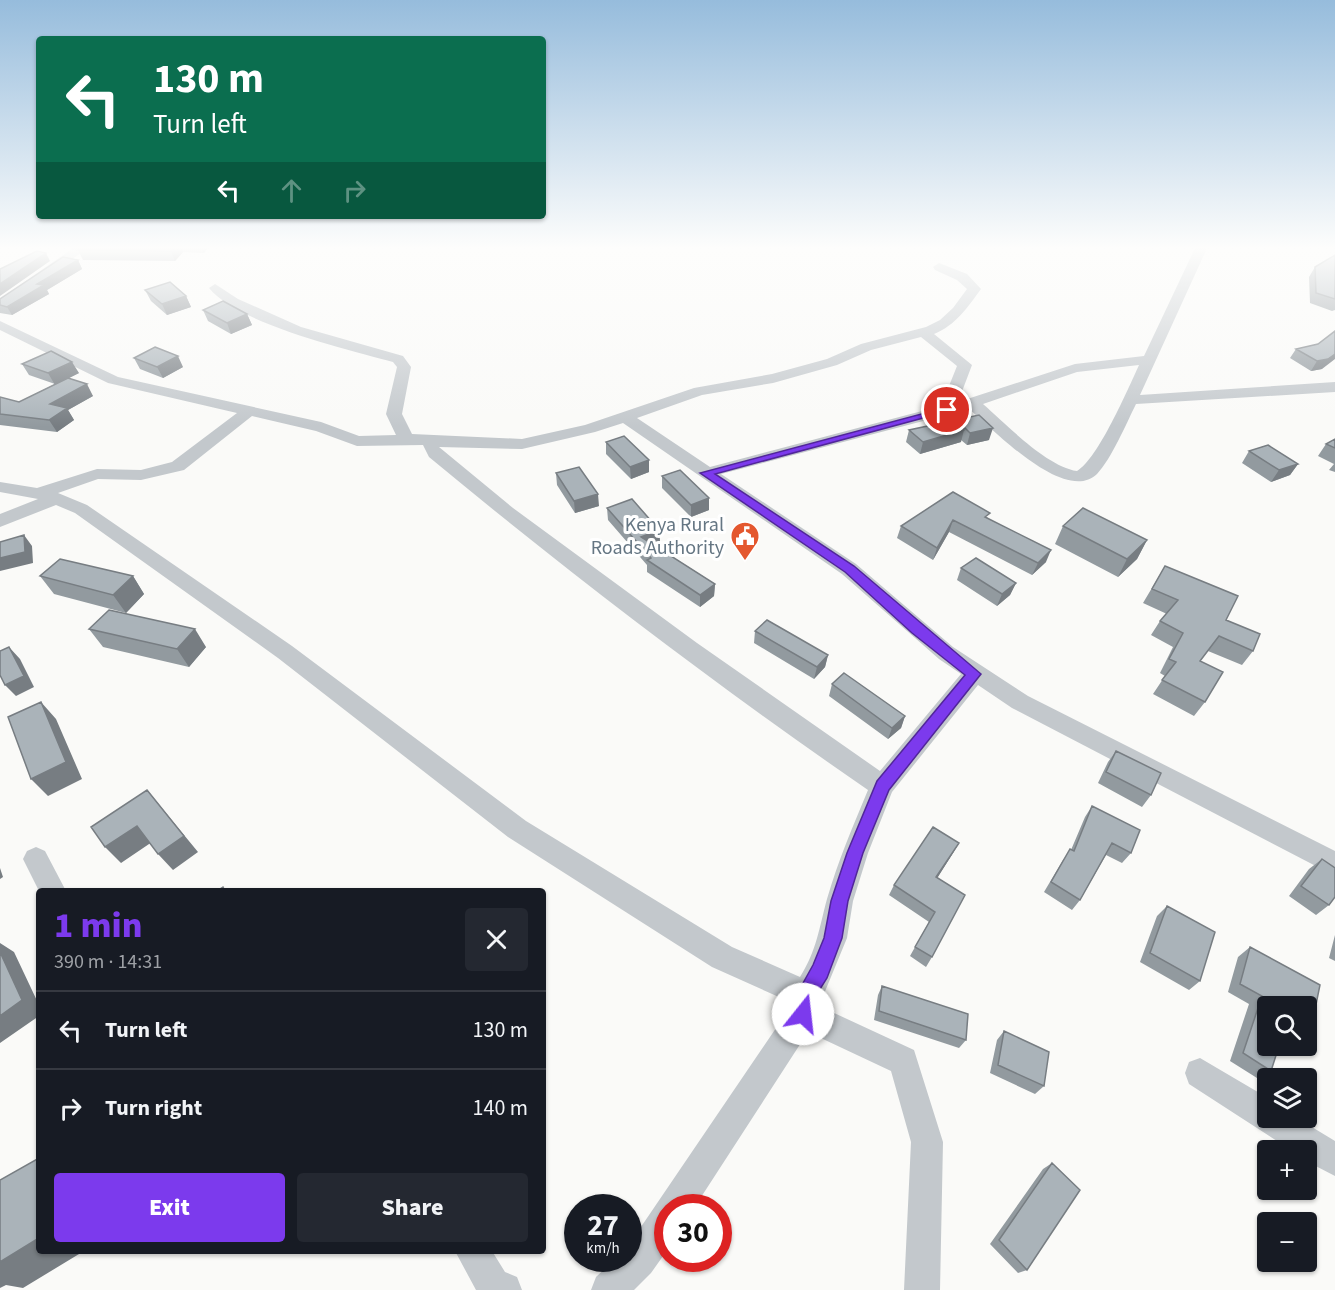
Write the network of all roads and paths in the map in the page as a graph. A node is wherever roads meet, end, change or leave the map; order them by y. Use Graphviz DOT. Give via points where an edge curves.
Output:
graph roads {
  1 [pos="241,306"];
  2 [pos="960,306"];
  3 [pos="1173,306"];
  4 [pos="0,325"];
  5 [pos="923,332"];
  6 [pos="1148,360"];
  7 [pos="1335,387"];
  8 [pos="1132,400"];
  9 [pos="972,404"];
  10 [pos="947,410"];
  11 [pos="248,412"];
  12 [pos="625,417"];
  13 [pos="406,439"];
  14 [pos="432,441"];
  15 [pos="705,473"];
  16 [pos="0,488"];
  17 [pos="48,495"];
  18 [pos="0,521"];
  19 [pos="974,674"];
  20 [pos="882,786"];
  21 [pos="36,859"];
  22 [pos="1335,864"];
  23 [pos="51,888"];
  24 [pos="805,1004"];
  25 [pos="1200,1073"];
  26 [pos="1257,1110"];
  27 [pos="1285,1128"];
  28 [pos="1335,1160"];
  29 [pos="683,1194"];
  30 [pos="654,1239"];
  31 [pos="473,1254"];
  32 [pos="504,1290"];
  33 [pos="609,1290"];
  34 [pos="922,1290"];
  1 -- 13 [label="street" via="296,330 398,359 404,367 394,414"];
  2 -- 5 [label="street" via="945,323"];
  3 -- 6 [label="street"];
  4 -- 11 [label="street" via="112,380"];
  5 -- 10 [label="street" via="965,365"];
  5 -- 12 [label="street" via="781,376 693,393"];
  6 -- 8 [label="street"];
  6 -- 9 [label="street" via="1076,368"];
  7 -- 8 [label="street"];
  8 -- 9 [label="street" via="1092,469 1082,477 1054,468"];
  9 -- 10 [label="street"];
  10 -- 15 [label="street"];
  11 -- 13 [label="street" via="321,427 357,441"];
  11 -- 17 [label="street" via="178,466 141,475 97,474"];
  12 -- 14 [label="street" via="522,444"];
  12 -- 15 [label="street"];
  13 -- 14 [label="street"];
  14 -- 20 [label="street" via="435,453 507,512"];
  15 -- 19 [label="street" via="849,569"];
  16 -- 17 [label="street"];
  17 -- 18 [label="street"];
  17 -- 24 [label="street" via="81,509 285,652 518,830"];
  19 -- 20 [label="street"];
  19 -- 22 [label="street" via="1020,702"];
  20 -- 24 [label="street" via="855,853 833,938"];
  21 -- 23 [label="street"];
  24 -- 29 [label="street"];
  24 -- 34 [label="street" via="903,1061 927,1142"];
  25 -- 26 [label="street"];
  27 -- 28 [label="street"];
  30 -- 33 [label="street" via="639,1261"];
  31 -- 32 [label="street" via="493,1284"];
}
